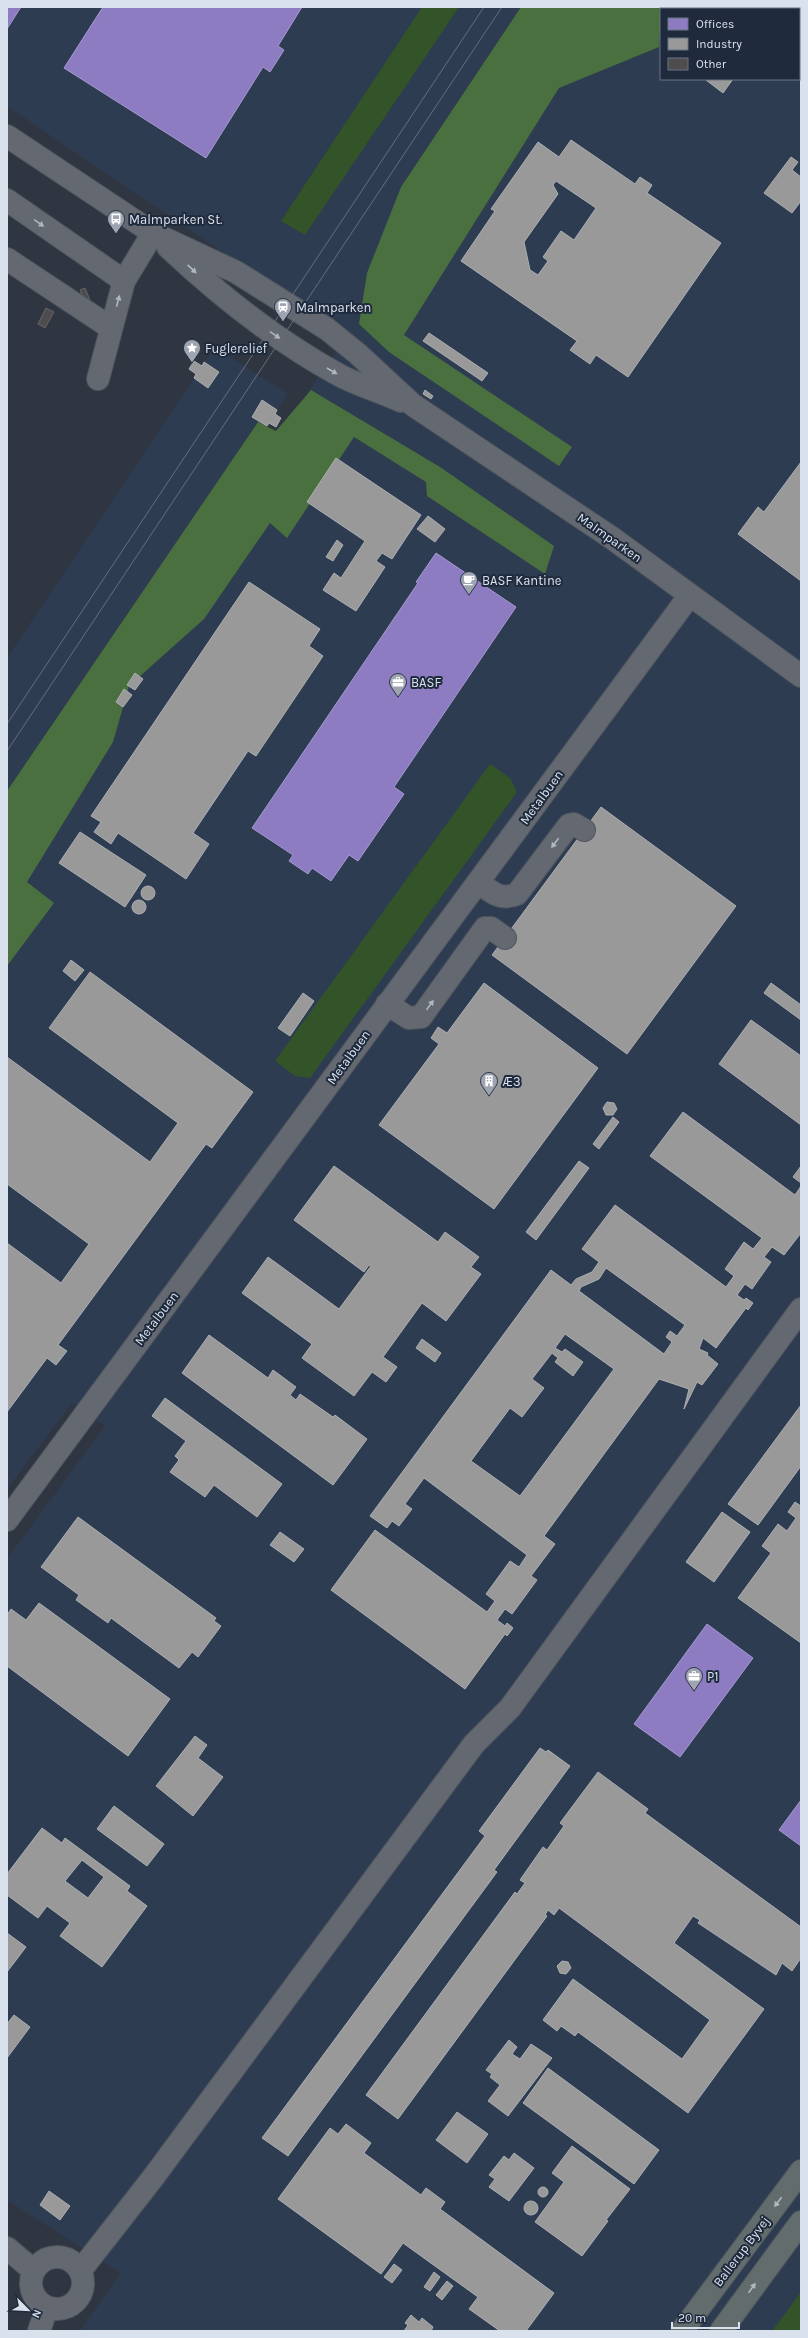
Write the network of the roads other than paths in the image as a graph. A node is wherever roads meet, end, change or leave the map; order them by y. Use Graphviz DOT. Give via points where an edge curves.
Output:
graph roads {
  1 [pos="7,136"];
  2 [pos="7,200"];
  3 [pos="153,233"];
  4 [pos="7,259"];
  5 [pos="124,281"];
  6 [pos="111,328"];
  7 [pos="98,380"];
  8 [pos="413,406"];
  9 [pos="690,595"];
  10 [pos="801,676"];
  11 [pos="584,830"];
  12 [pos="478,882"];
  13 [pos="505,938"];
  14 [pos="388,1004"];
  15 [pos="801,1309"];
  16 [pos="7,1520"];
  17 [pos="801,2171"];
  18 [pos="801,2222"];
  19 [pos="7,2248"];
  20 [pos="34,2271"];
  21 [pos="80,2271"];
  22 [pos="47,2307"];
  23 [pos="39,2331"];
  24 [pos="682,2331"];
  25 [pos="721,2331"];
  1 -- 3 [label="street, Malmparken"];
  2 -- 5 [label="street, one-way"];
  3 -- 5 [label="street"];
  3 -- 8 [label="street, Malmparken" via="242,275 327,329 358,354"];
  3 -- 8 [label="street, Malmparken, one-way" via="241,312 308,357 340,376"];
  4 -- 6 [label="street"];
  6 -- 5 [label="street, one-way"];
  6 -- 7 [label="street"];
  8 -- 9 [label="street, Malmparken" via="612,538"];
  9 -- 10 [label="street, Malmparken"];
  9 -- 12 [label="street, Metalbuen"];
  11 -- 12 [label="street, one-way" via="574,824 568,825 517,894 507,898 495,894"];
  12 -- 14 [label="street, Metalbuen"];
  14 -- 13 [label="street, one-way" via="409,1018 421,1017 485,928 491,928"];
  14 -- 16 [label="street, Metalbuen"];
  15 -- 21 [label="street" via="510,1708 474,1744"];
  17 -- 24 [label="main road, Ballerup Byvej, one-way"];
  25 -- 18 [label="main road, one-way"];
  19 -- 20 [label="street"];
  20 -- 21 [label="street" via="44,2261 58,2258 71,2262"];
  20 -- 22 [label="street" via="33,2291 38,2301"];
  21 -- 22 [label="street" via="83,2281 82,2292 73,2304 57,2309"];
  22 -- 23 [label="street"];
}
